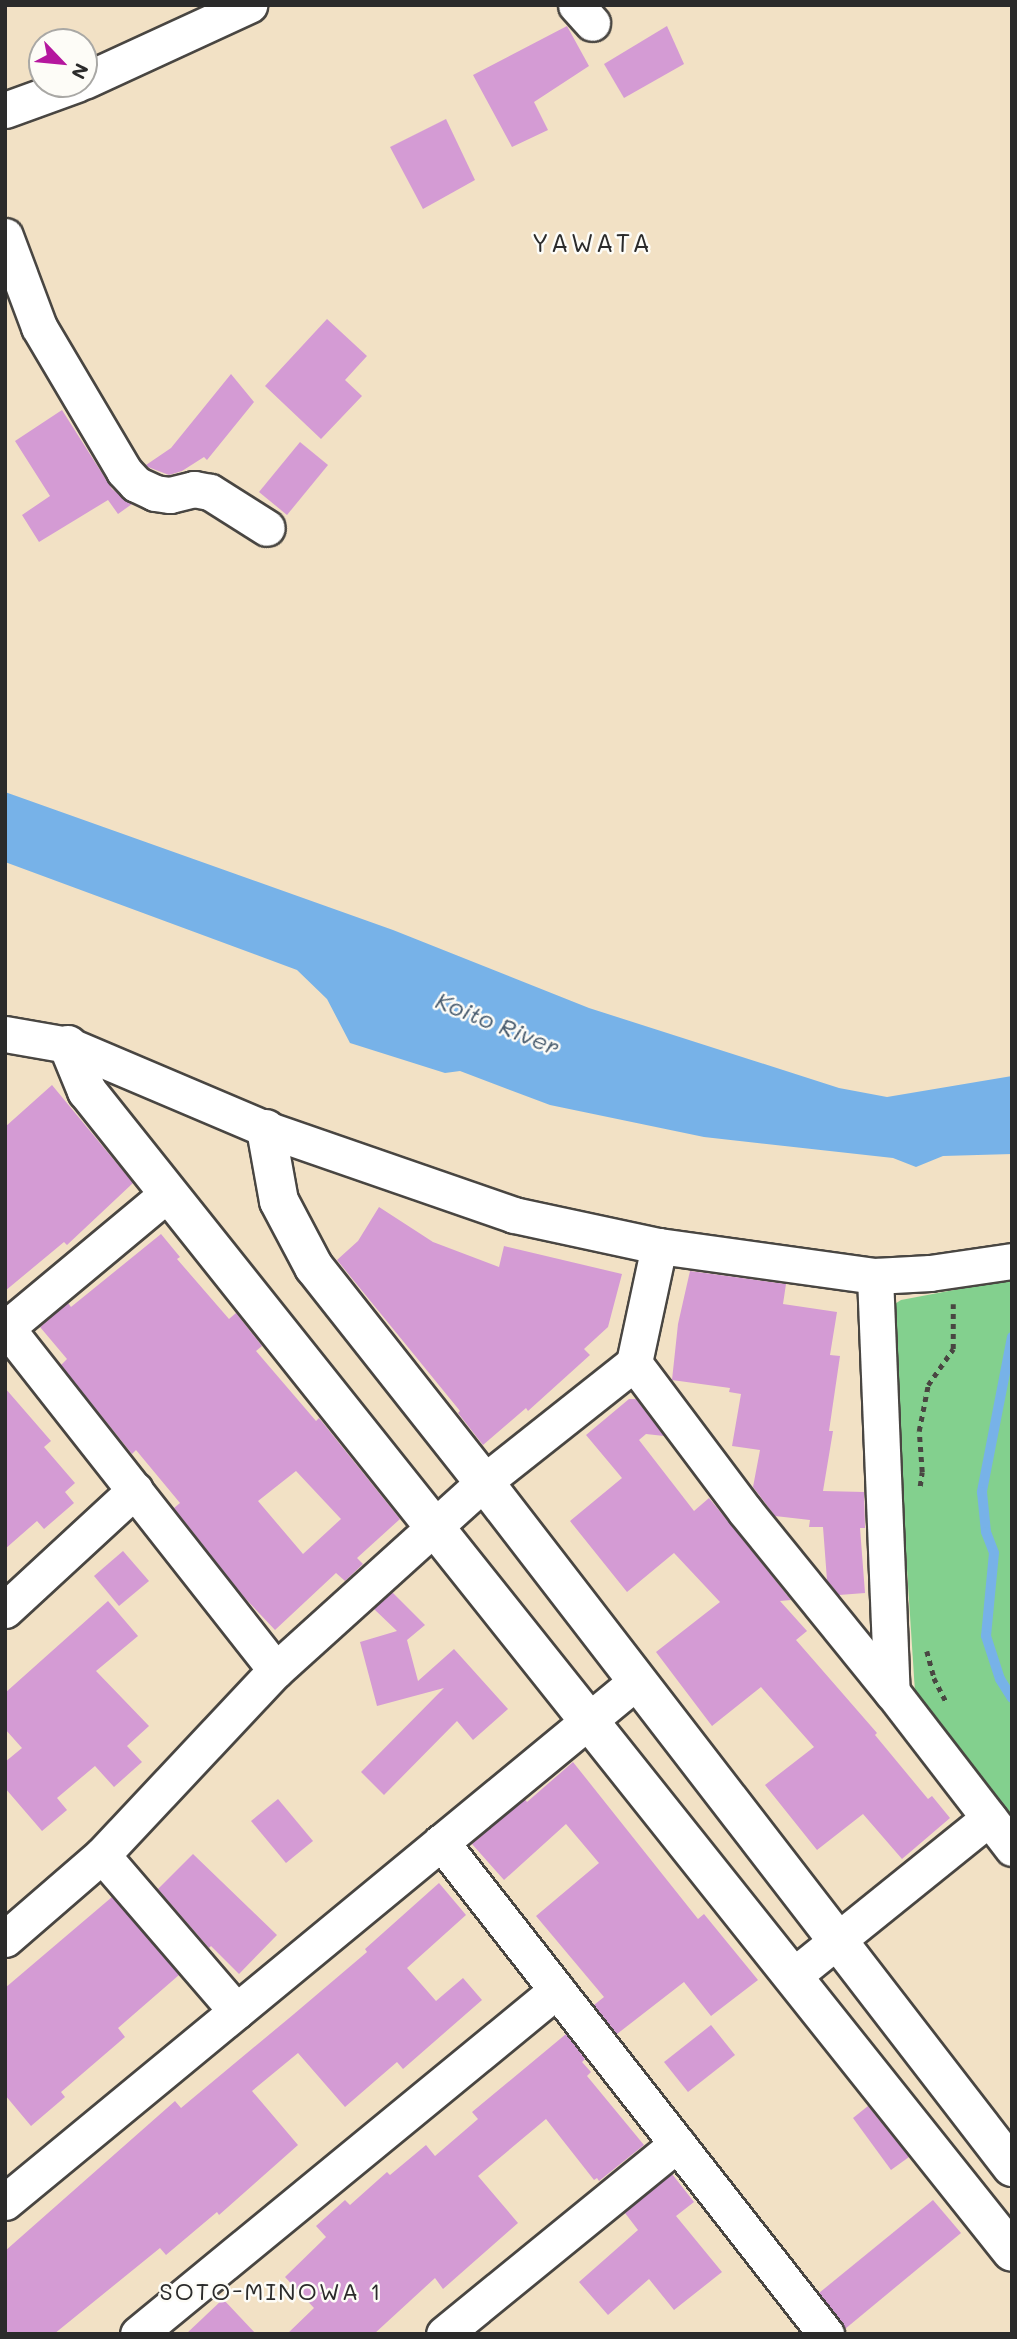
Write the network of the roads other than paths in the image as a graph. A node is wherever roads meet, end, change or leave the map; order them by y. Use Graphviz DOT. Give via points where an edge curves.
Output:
graph roads {
  1 [pos="249,5"];
  2 [pos="98,75"];
  3 [pos="39,98"];
  4 [pos="5,110"];
  5 [pos="5,236"];
  6 [pos="267,528"];
  7 [pos="5,1034"];
  8 [pos="68,1045"];
  9 [pos="267,1129"];
  10 [pos="168,1193"];
  11 [pos="659,1246"];
  12 [pos="1012,1261"];
  13 [pos="875,1276"];
  14 [pos="6,1327"];
  15 [pos="635,1363"];
  16 [pos="484,1482"];
  17 [pos="135,1490"];
  18 [pos="434,1527"];
  19 [pos="5,1610"];
  20 [pos="276,1670"];
  21 [pos="638,1680"];
  22 [pos="892,1692"];
  23 [pos="588,1721"];
  24 [pos="989,1818"];
  25 [pos="441,1842"];
  26 [pos="1012,1848"];
  27 [pos="102,1855"];
  28 [pos="5,1939"];
  29 [pos="836,1941"];
  30 [pos="792,1977"];
  31 [pos="557,1990"];
  32 [pos="236,2011"];
  33 [pos="677,2144"];
  34 [pos="1012,2168"];
  35 [pos="5,2202"];
  36 [pos="1012,2252"];
  37 [pos="138,2334"];
  38 [pos="444,2334"];
  39 [pos="825,2334"];
  1 -- 2 [label="street"];
  3 -- 4 [label="street"];
  5 -- 6 [label="street" via="39,327 124,471 155,494 194,489 210,492"];
  7 -- 8 [label="street"];
  8 -- 9 [label="street"];
  8 -- 10 [label="street" via="87,1091"];
  9 -- 11 [label="street" via="514,1215"];
  9 -- 16 [label="street" via="279,1201 314,1268"];
  10 -- 14 [label="street"];
  10 -- 18 [label="street"];
  11 -- 13 [label="street"];
  11 -- 15 [label="street"];
  12 -- 13 [label="street"];
  13 -- 22 [label="street"];
  14 -- 17 [label="street"];
  15 -- 16 [label="street"];
  15 -- 22 [label="street" via="746,1513"];
  16 -- 18 [label="street"];
  16 -- 21 [label="street"];
  17 -- 19 [label="street"];
  17 -- 20 [label="street"];
  18 -- 20 [label="street"];
  18 -- 23 [label="street"];
  20 -- 27 [label="street"];
  21 -- 23 [label="street"];
  21 -- 29 [label="street"];
  22 -- 24 [label="street"];
  23 -- 25 [label="street"];
  23 -- 30 [label="street"];
  24 -- 26 [label="street"];
  24 -- 29 [label="street"];
  25 -- 31 [label="street"];
  25 -- 32 [label="street"];
  27 -- 28 [label="street"];
  27 -- 32 [label="street"];
  29 -- 30 [label="street"];
  29 -- 34 [label="street"];
  30 -- 36 [label="street"];
  31 -- 33 [label="street"];
  31 -- 37 [label="street"];
  32 -- 35 [label="street"];
  33 -- 38 [label="street"];
  33 -- 39 [label="street"];
}
